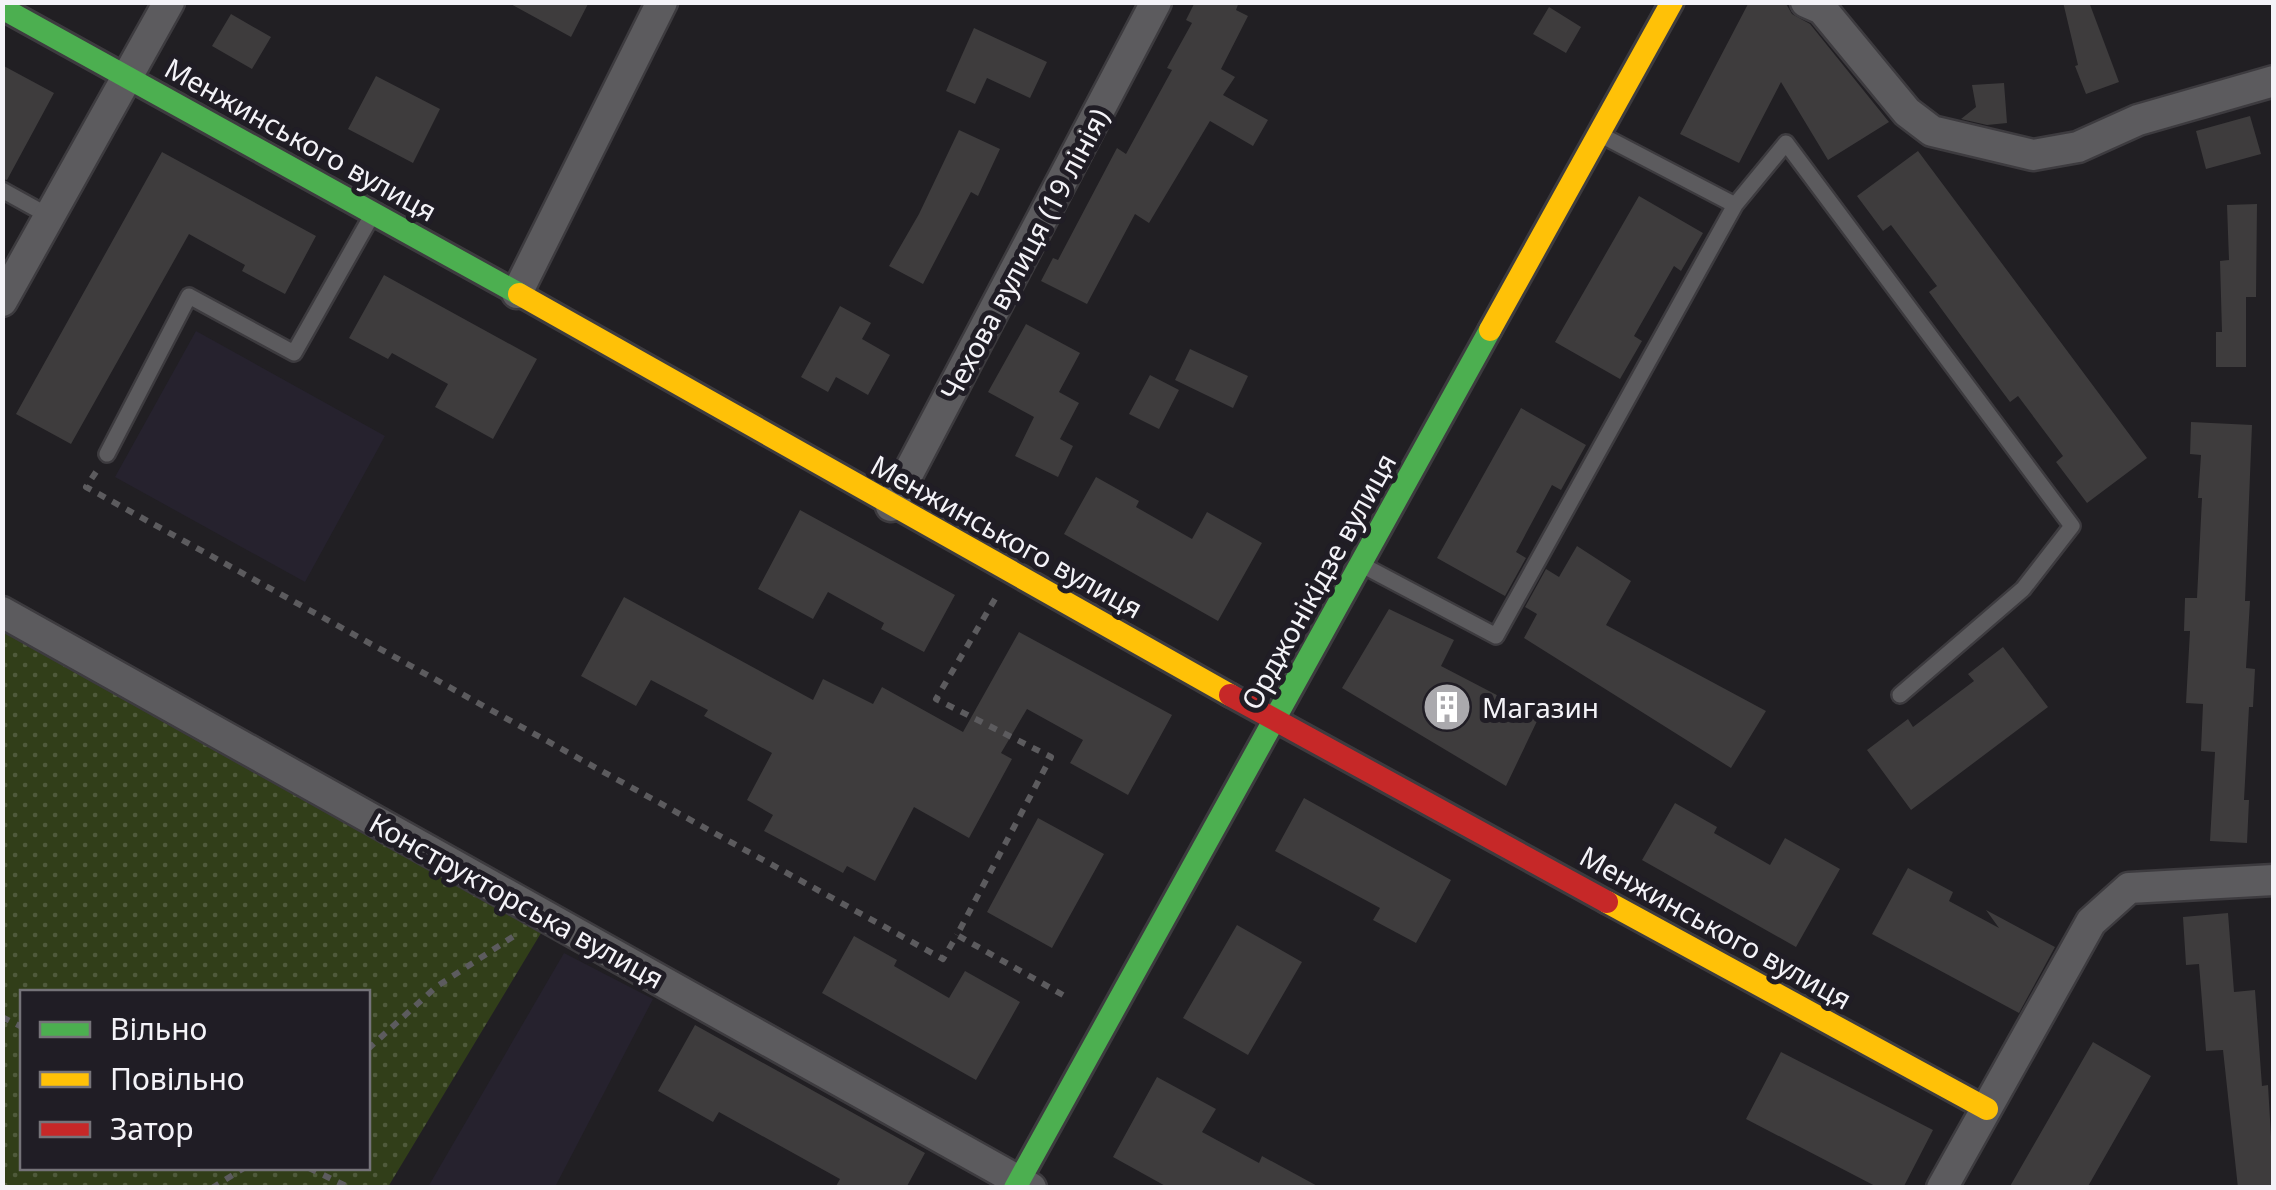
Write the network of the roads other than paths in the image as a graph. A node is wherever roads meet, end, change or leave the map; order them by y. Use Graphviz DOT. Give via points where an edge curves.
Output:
graph roads {
  1 [pos="169,2"];
  2 [pos="662,2"];
  3 [pos="1156,2"];
  4 [pos="1672,2"];
  5 [pos="1806,2"];
  6 [pos="2,8"];
  7 [pos="125,77"];
  8 [pos="2274,81"];
  9 [pos="1601,135"];
  10 [pos="2,190"];
  11 [pos="1735,205"];
  12 [pos="372,213"];
  13 [pos="49,216"];
  14 [pos="517,293"];
  15 [pos="2,301"];
  16 [pos="107,454"];
  17 [pos="891,506"];
  18 [pos="1360,564"];
  19 [pos="2,612"];
  20 [pos="1900,695"];
  21 [pos="1275,720"];
  22 [pos="2274,880"];
  23 [pos="1986,1109"];
  24 [pos="1022,1185"];
  25 [pos="1942,1188"];
  1 -- 7 [label="street"];
  2 -- 14 [label="street"];
  3 -- 17 [label="street, Чехова вулиця (19 лiнiя)"];
  4 -- 9 [label="street, Орджонікідзе вулиця"];
  5 -- 8 [label="street" via="1822,9 1907,112 1932,131 2033,154 2078,146 2138,120"];
  6 -- 7 [label="street, Менжинського вулиця"];
  7 -- 12 [label="street, Менжинського вулиця"];
  7 -- 13 [label="street"];
  9 -- 11 [label="lane"];
  9 -- 18 [label="street, Орджонікідзе вулиця"];
  10 -- 13 [label="lane"];
  11 -- 18 [label="lane" via="1496,636"];
  11 -- 20 [label="lane" via="1786,143 2072,526 2023,589"];
  12 -- 14 [label="street, Менжинського вулиця"];
  12 -- 16 [label="lane" via="294,354 189,296"];
  13 -- 15 [label="street"];
  14 -- 17 [label="street, Менжинського вулиця"];
  17 -- 21 [label="street, Менжинського вулиця"];
  18 -- 21 [label="street, Орджонікідзе вулиця"];
  19 -- 24 [label="street, Конструкторська вулиця"];
  21 -- 23 [label="street, Менжинського вулиця"];
  21 -- 24 [label="street, Орджонікідзе вулиця"];
  22 -- 23 [label="street" via="2129,888 2092,922"];
  23 -- 25 [label="street"];
}
